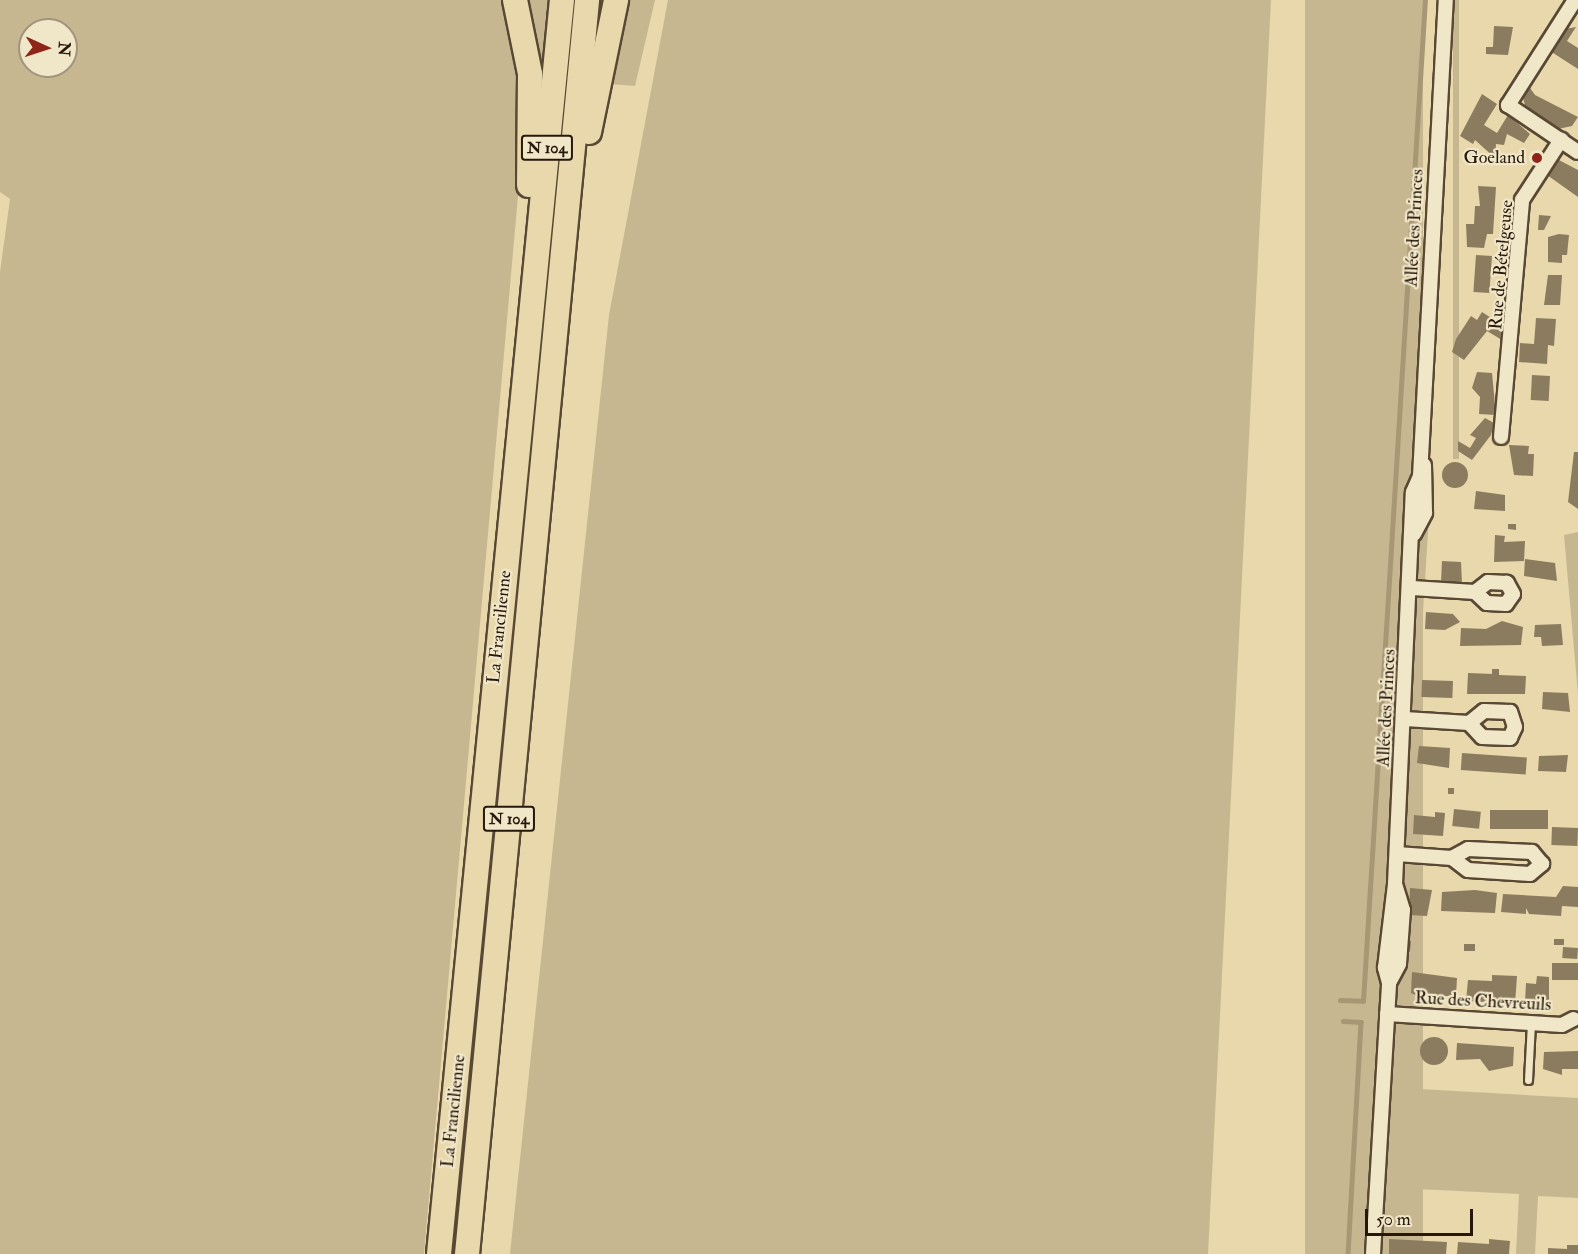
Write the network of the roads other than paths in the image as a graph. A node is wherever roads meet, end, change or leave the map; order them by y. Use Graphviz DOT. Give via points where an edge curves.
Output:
graph roads {
  1 [pos="515,0"];
  2 [pos="562,0"];
  3 [pos="587,0"];
  4 [pos="616,0"];
  5 [pos="1446,0"];
  6 [pos="1575,0"];
  7 [pos="1561,140"];
  8 [pos="1578,152"];
  9 [pos="568,193"];
  10 [pos="532,296"];
  11 [pos="1501,437"];
  12 [pos="1412,588"];
  13 [pos="1475,592"];
  14 [pos="1405,719"];
  15 [pos="1469,723"];
  16 [pos="1397,854"];
  17 [pos="1452,858"];
  18 [pos="1387,1014"];
  19 [pos="1574,1019"];
  20 [pos="1531,1023"];
  21 [pos="1528,1080"];
  22 [pos="439,1254"];
  23 [pos="467,1254"];
  24 [pos="1373,1254"];
  1 -- 10 [label="highway" via="530,74 523,273"];
  2 -- 10 [label="highway, La Francilienne / N 104"];
  3 -- 9 [label="highway, La Francilienne / N 104"];
  4 -- 9 [label="highway" via="584,166"];
  5 -- 12 [label="street, Allée des Princes" via="1420,458 1428,482 1425,513 1414,534"];
  6 -- 7 [label="street" via="1508,105"];
  7 -- 8 [label="street"];
  7 -- 11 [label="street, Rue de Bételgeuse" via="1522,200"];
  9 -- 23 [label="highway, La Francilienne / N 104"];
  10 -- 22 [label="highway, La Francilienne / N 104"];
  12 -- 13 [label="street"];
  12 -- 14 [label="street, Allée des Princes"];
  14 -- 15 [label="street"];
  14 -- 16 [label="street, Allée des Princes"];
  16 -- 17 [label="street"];
  16 -- 18 [label="street, Allée des Princes" via="1395,884 1403,910 1399,964 1389,983"];
  17 -- 17 [label="street" via="1468,870 1530,874 1542,864 1532,852 1468,849"];
  18 -- 20 [label="street, Rue des Chevreuils"];
  18 -- 24 [label="street, Allée des Princes"];
  19 -- 20 [label="street, Rue des Chevreuils" via="1562,1025"];
  20 -- 21 [label="lane"];
}
